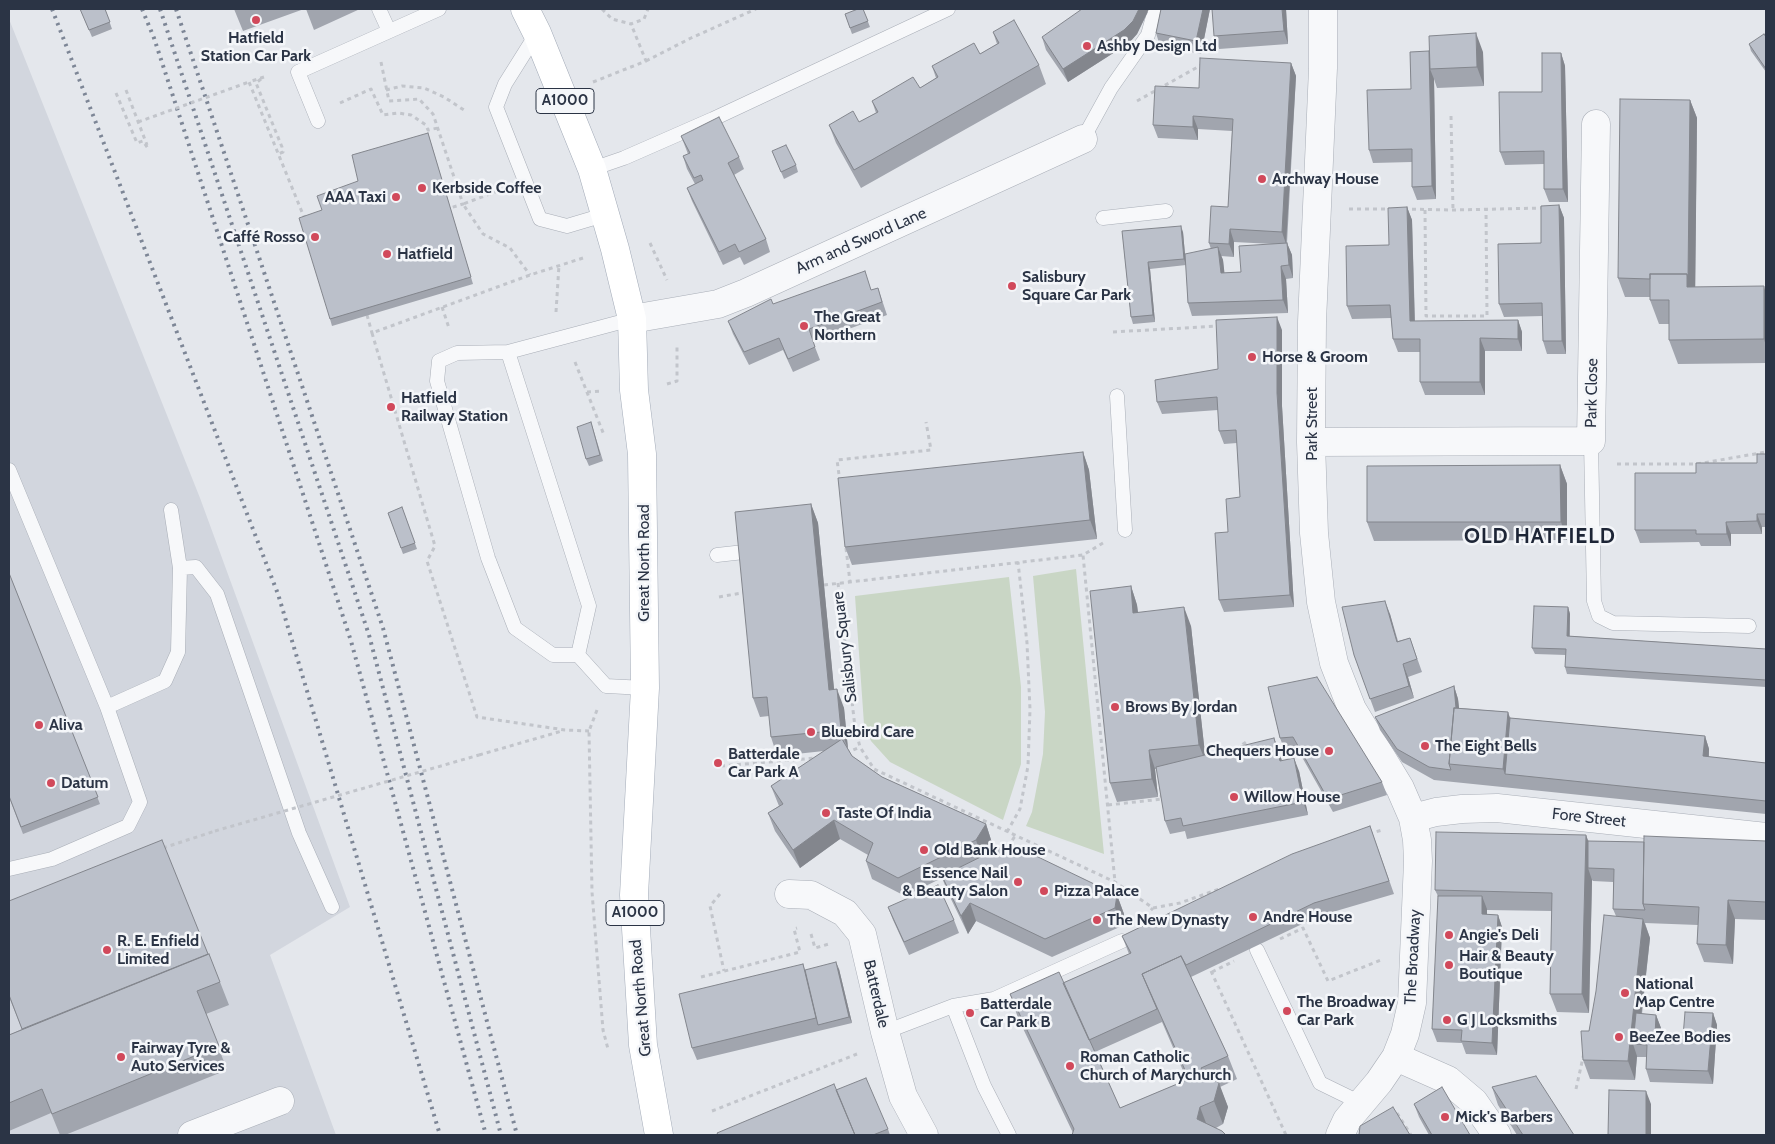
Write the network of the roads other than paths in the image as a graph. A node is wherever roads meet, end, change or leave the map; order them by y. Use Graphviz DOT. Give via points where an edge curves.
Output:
graph roads {
  1 [pos="379,9"];
  2 [pos="439,9"];
  3 [pos="525,9"];
  4 [pos="948,9"];
  5 [pos="1155,9"];
  6 [pos="1323,9"];
  7 [pos="389,31"];
  8 [pos="537,33"];
  9 [pos="317,118"];
  10 [pos="1596,124"];
  11 [pos="1083,139"];
  12 [pos="592,169"];
  13 [pos="1166,211"];
  14 [pos="604,215"];
  15 [pos="1103,218"];
  16 [pos="632,319"];
  17 [pos="508,352"];
  18 [pos="1117,396"];
  19 [pos="1311,442"];
  20 [pos="1591,452"];
  21 [pos="9,470"];
  22 [pos="171,510"];
  23 [pos="1125,530"];
  24 [pos="744,552"];
  25 [pos="717,555"];
  26 [pos="180,568"];
  27 [pos="1749,626"];
  28 [pos="578,655"];
  29 [pos="645,688"];
  30 [pos="107,707"];
  31 [pos="1413,818"];
  32 [pos="1766,837"];
  33 [pos="9,869"];
  34 [pos="789,894"];
  35 [pos="332,907"];
  36 [pos="1122,941"];
  37 [pos="1257,950"];
  38 [pos="953,1006"];
  39 [pos="886,1037"];
  40 [pos="1396,1057"];
  41 [pos="280,1101"];
  42 [pos="1360,1103"];
  43 [pos="192,1135"];
  44 [pos="659,1135"];
  45 [pos="924,1135"];
  46 [pos="1010,1135"];
  47 [pos="1340,1135"];
  48 [pos="1497,1135"];
  1 -- 7 [label="lane"];
  2 -- 7 [label="lane"];
  3 -- 8 [label="main road, Great North Road / A1000"];
  4 -- 12 [label="lane" via="713,119"];
  5 -- 11 [label="lane" via="1148,35 1111,88"];
  6 -- 19 [label="street, Park Street"];
  7 -- 9 [label="lane" via="298,72"];
  8 -- 12 [label="main road, Great North Road / A1000"];
  8 -- 14 [label="lane" via="505,84 496,107 540,219 567,226"];
  10 -- 20 [label="street, Park Close"];
  11 -- 16 [label="street, Arm and Sword Lane" via="746,293 718,304"];
  12 -- 14 [label="main road, Great North Road / A1000"];
  13 -- 15 [label="lane"];
  14 -- 16 [label="main road, Great North Road / A1000"];
  16 -- 17 [label="lane"];
  16 -- 29 [label="main road, Great North Road / A1000" via="634,390 642,454"];
  17 -- 28 [label="lane" via="589,606"];
  17 -- 28 [label="lane" via="457,353 439,361 437,381 488,558 515,628 553,655"];
  18 -- 23 [label="lane"];
  19 -- 20 [label="street, Park Close"];
  19 -- 31 [label="street, Park Street" via="1314,533 1321,602 1334,663 1352,708 1400,788"];
  20 -- 27 [label="lane" via="1594,601 1599,616 1613,623"];
  21 -- 30 [label="lane"];
  22 -- 26 [label="lane"];
  24 -- 25 [label="lane"];
  26 -- 30 [label="lane" via="178,652 165,682"];
  26 -- 35 [label="lane" via="196,567 217,594 299,833"];
  28 -- 29 [label="lane" via="606,686"];
  29 -- 44 [label="main road, Great North Road / A1000" via="634,896 643,1044"];
  30 -- 33 [label="lane" via="140,802 128,826 52,859"];
  31 -- 32 [label="street, Fore Street" via="1436,812 1497,808"];
  31 -- 40 [label="street, The Broadway" via="1418,861 1412,1003"];
  34 -- 39 [label="street, Batterdale" via="811,895 845,913 862,934"];
  36 -- 38 [label="lane" via="994,999"];
  37 -- 42 [label="lane" via="1320,1082"];
  38 -- 39 [label="lane"];
  38 -- 46 [label="lane" via="984,1086"];
  39 -- 45 [label="street, Batterdale" via="903,1096"];
  40 -- 42 [label="street, The Broadway"];
  40 -- 48 [label="street" via="1448,1080 1474,1102"];
  41 -- 43 [label="street"];
  42 -- 47 [label="street, The Broadway"];
}
